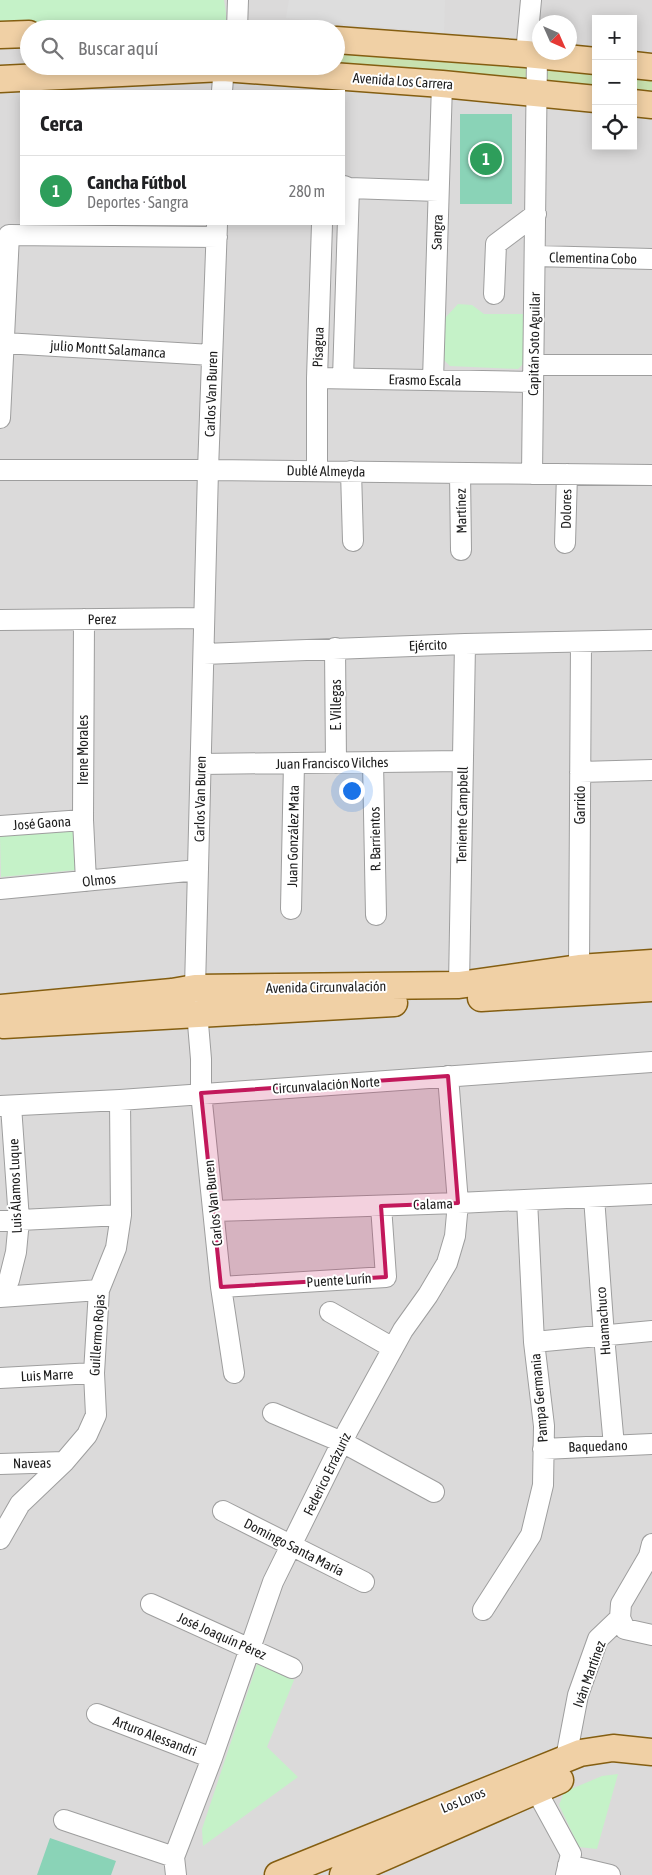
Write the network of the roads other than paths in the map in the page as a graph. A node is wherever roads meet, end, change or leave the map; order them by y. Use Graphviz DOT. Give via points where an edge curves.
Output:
graph roads {
  1 [pos="238,0"];
  2 [pos="531,0"];
  3 [pos="237,20"];
  4 [pos="20,35"];
  5 [pos="0,36"];
  6 [pos="345,41"];
  7 [pos="531,55"];
  8 [pos="592,61"];
  9 [pos="637,65"];
  10 [pos="652,67"];
  11 [pos="223,75"];
  12 [pos="0,79"];
  13 [pos="442,84"];
  14 [pos="537,92"];
  15 [pos="592,99"];
  16 [pos="637,103"];
  17 [pos="652,105"];
  18 [pos="346,187"];
  19 [pos="438,191"];
  20 [pos="536,214"];
  21 [pos="322,225"];
  22 [pos="217,230"];
  23 [pos="535,256"];
  24 [pos="652,259"];
  25 [pos="494,294"];
  26 [pos="4,343"];
  27 [pos="212,356"];
  28 [pos="652,365"];
  29 [pos="534,374"];
  30 [pos="317,378"];
  31 [pos="343,378"];
  32 [pos="433,380"];
  33 [pos="0,418"];
  34 [pos="0,470"];
  35 [pos="208,470"];
  36 [pos="317,471"];
  37 [pos="351,472"];
  38 [pos="460,473"];
  39 [pos="532,474"];
  40 [pos="567,474"];
  41 [pos="652,475"];
  42 [pos="353,541"];
  43 [pos="565,543"];
  44 [pos="461,550"];
  45 [pos="204,618"];
  46 [pos="84,619"];
  47 [pos="0,620"];
  48 [pos="652,640"];
  49 [pos="581,643"];
  50 [pos="466,644"];
  51 [pos="335,648"];
  52 [pos="204,654"];
  53 [pos="463,761"];
  54 [pos="373,762"];
  55 [pos="294,763"];
  56 [pos="336,763"];
  57 [pos="201,764"];
  58 [pos="652,770"];
  59 [pos="580,772"];
  60 [pos="83,820"];
  61 [pos="0,826"];
  62 [pos="198,870"];
  63 [pos="86,881"];
  64 [pos="0,888"];
  65 [pos="292,909"];
  66 [pos="376,915"];
  67 [pos="652,963"];
  68 [pos="579,968"];
  69 [pos="460,985"];
  70 [pos="195,988"];
  71 [pos="652,988"];
  72 [pos="0,1008"];
  73 [pos="198,1014"];
  74 [pos="0,1025"];
  75 [pos="652,1062"];
  76 [pos="448,1076"];
  77 [pos="201,1093"];
  78 [pos="120,1100"];
  79 [pos="5,1106"];
  80 [pos="652,1194"];
  81 [pos="594,1196"];
  82 [pos="527,1200"];
  83 [pos="458,1203"];
  84 [pos="381,1206"];
  85 [pos="214,1210"];
  86 [pos="121,1215"];
  87 [pos="10,1220"];
  88 [pos="221,1287"];
  89 [pos="98,1290"];
  90 [pos="0,1295"];
  91 [pos="330,1312"];
  92 [pos="652,1331"];
  93 [pos="604,1336"];
  94 [pos="534,1342"];
  95 [pos="393,1348"];
  96 [pos="94,1373"];
  97 [pos="234,1373"];
  98 [pos="0,1378"];
  99 [pos="273,1413"];
  100 [pos="342,1442"];
  101 [pos="652,1444"];
  102 [pos="614,1446"];
  103 [pos="543,1449"];
  104 [pos="64,1462"];
  105 [pos="0,1464"];
  106 [pos="434,1492"];
  107 [pos="223,1511"];
  108 [pos="0,1539"];
  109 [pos="652,1544"];
  110 [pos="291,1546"];
  111 [pos="364,1582"];
  112 [pos="151,1604"];
  113 [pos="483,1610"];
  114 [pos="620,1618"];
  115 [pos="652,1635"];
  116 [pos="249,1648"];
  117 [pos="292,1668"];
  118 [pos="98,1714"];
  119 [pos="652,1752"];
  120 [pos="212,1758"];
  121 [pos="566,1758"];
  122 [pos="652,1770"];
  123 [pos="536,1790"];
  124 [pos="64,1820"];
  125 [pos="175,1866"];
  126 [pos="352,1867"];
  127 [pos="567,1870"];
  128 [pos="278,1875"];
  129 [pos="610,1875"];
  1 -- 3 [label="street"];
  2 -- 7 [label="street, Capitán Soto Aguilar"];
  4 -- 5 [label="main road"];
  6 -- 7 [label="main road"];
  7 -- 8 [label="main road"];
  7 -- 14 [label="street, Capitán Soto Aguilar"];
  9 -- 10 [label="main road"];
  11 -- 12 [label="main road, Avenida Los Carrera"];
  11 -- 13 [label="main road, Avenida Los Carrera"];
  13 -- 14 [label="main road, Avenida Los Carrera"];
  13 -- 19 [label="street, Sangra"];
  14 -- 15 [label="main road, Avenida Los Carrera"];
  14 -- 20 [label="street, Capitán Soto Aguilar"];
  16 -- 17 [label="main road"];
  18 -- 19 [label="street"];
  18 -- 31 [label="street, Pisagua"];
  19 -- 32 [label="street, Sangra"];
  20 -- 23 [label="street, Capitán Soto Aguilar"];
  20 -- 25 [label="street" via="496,244"];
  21 -- 30 [label="street, Pisagua"];
  22 -- 26 [label="street" via="8,234"];
  22 -- 27 [label="street, Carlos Van Buren"];
  23 -- 24 [label="street, Clementina Cobo"];
  23 -- 29 [label="street, Capitán Soto Aguilar"];
  26 -- 27 [label="street, julio Montt Salamanca"];
  26 -- 33 [label="street"];
  27 -- 35 [label="street, Carlos Van Buren"];
  28 -- 29 [label="street, Erasmo Escala"];
  29 -- 32 [label="street, Erasmo Escala"];
  29 -- 39 [label="street, Capitán Soto Aguilar"];
  30 -- 31 [label="street, Erasmo Escala"];
  30 -- 36 [label="street, Pisagua"];
  31 -- 32 [label="street, Erasmo Escala"];
  34 -- 35 [label="street, Dublé Almeyda"];
  35 -- 36 [label="street, Dublé Almeyda"];
  35 -- 45 [label="street, Carlos Van Buren"];
  36 -- 37 [label="street, Dublé Almeyda"];
  37 -- 38 [label="street, Dublé Almeyda"];
  37 -- 42 [label="street"];
  38 -- 39 [label="street, Dublé Almeyda"];
  38 -- 44 [label="street, Martínez"];
  39 -- 40 [label="street, Dublé Almeyda"];
  40 -- 41 [label="street, Dublé Almeyda"];
  40 -- 43 [label="street, Dolores"];
  45 -- 46 [label="street, Perez"];
  45 -- 52 [label="street, Carlos Van Buren"];
  46 -- 47 [label="street, Perez"];
  46 -- 60 [label="street, Irene Morales"];
  48 -- 49 [label="street, Ejército"];
  49 -- 50 [label="street, Ejército"];
  49 -- 59 [label="street, Garrido"];
  50 -- 51 [label="street, Ejército"];
  50 -- 53 [label="street, Teniente Campbell"];
  51 -- 52 [label="street, Ejército"];
  51 -- 56 [label="street, E. Villegas"];
  52 -- 57 [label="street, Carlos Van Buren"];
  53 -- 54 [label="street, Juan Francisco Vilches"];
  53 -- 69 [label="street, Teniente Campbell"];
  54 -- 56 [label="street, Juan Francisco Vilches"];
  54 -- 66 [label="street, R. Barrientos"];
  55 -- 56 [label="street, Juan Francisco Vilches"];
  55 -- 57 [label="street, Juan Francisco Vilches"];
  55 -- 65 [label="street, Juan González Mata"];
  57 -- 62 [label="street, Carlos Van Buren"];
  58 -- 59 [label="street"];
  59 -- 68 [label="street, Garrido"];
  60 -- 61 [label="street, José Gaona"];
  60 -- 63 [label="street, Irene Morales"];
  62 -- 63 [label="street, Olmos"];
  62 -- 70 [label="street, Carlos Van Buren"];
  63 -- 64 [label="street, Olmos"];
  67 -- 68 [label="main road, Avenida Circunvalación"];
  68 -- 69 [label="main road, Avenida Circunvalación"];
  69 -- 70 [label="main road, Avenida Circunvalación"];
  70 -- 72 [label="main road, Avenida Circunvalación"];
  70 -- 73 [label="street, Carlos Van Buren"];
  71 -- 73 [label="main road, Avenida Circunvalación"];
  73 -- 74 [label="main road, Avenida Circunvalación"];
  73 -- 77 [label="street, Carlos Van Buren"];
  75 -- 76 [label="street, Circunvalación Norte"];
  76 -- 77 [label="street, Circunvalación Norte"];
  76 -- 83 [label="street, Federico Errázuriz"];
  77 -- 78 [label="street, Circunvalación Norte"];
  77 -- 85 [label="street, Carlos Van Buren"];
  78 -- 79 [label="street, Circunvalación Norte"];
  78 -- 86 [label="street, Guillermo Rojas"];
  79 -- 87 [label="street, Luis Álamos Luque"];
  80 -- 81 [label="street, Calama"];
  81 -- 82 [label="street, Calama"];
  81 -- 93 [label="street, Huamachuco"];
  82 -- 83 [label="street, Calama"];
  82 -- 94 [label="street, Pampa Germania"];
  83 -- 84 [label="street, Calama"];
  83 -- 95 [label="street, Federico Errázuriz" via="455,1236 447,1263"];
  84 -- 85 [label="street, Calama"];
  84 -- 88 [label="street, Puente Lurín" via="386,1277"];
  85 -- 88 [label="street, Carlos Van Buren"];
  86 -- 87 [label="street"];
  86 -- 89 [label="street, Guillermo Rojas" via="116,1248"];
  87 -- 90 [label="street, Luis Álamos Luque" via="16,1252 9,1280"];
  88 -- 97 [label="street, Carlos Van Buren"];
  89 -- 90 [label="street"];
  89 -- 96 [label="street, Guillermo Rojas"];
  91 -- 95 [label="street"];
  92 -- 93 [label="street"];
  93 -- 94 [label="street"];
  93 -- 102 [label="street, Huamachuco"];
  94 -- 103 [label="street, Pampa Germania" via="544,1426"];
  95 -- 100 [label="street, Federico Errázuriz"];
  96 -- 98 [label="street, Luis Marre"];
  96 -- 104 [label="street, Guillermo Rojas" via="96,1415 87,1435"];
  99 -- 100 [label="street"];
  100 -- 106 [label="street"];
  100 -- 110 [label="street, Federico Errázuriz"];
  101 -- 102 [label="street, Baquedano"];
  102 -- 103 [label="street, Baquedano"];
  103 -- 113 [label="street, Pampa Germania" via="543,1486 531,1535"];
  104 -- 105 [label="street, Naveas"];
  104 -- 108 [label="street, Guillermo Rojas" via="20,1504"];
  107 -- 110 [label="street, Domingo Santa María"];
  109 -- 114 [label="street, Iván Martínez" via="649,1556 621,1604"];
  110 -- 111 [label="street, Domingo Santa María"];
  110 -- 116 [label="street, Federico Errázuriz" via="273,1582"];
  112 -- 116 [label="street, José Joaquín Pérez"];
  114 -- 115 [label="street" via="625,1629"];
  114 -- 121 [label="street, Iván Martínez" via="598,1640 578,1695"];
  116 -- 117 [label="street, José Joaquín Pérez"];
  116 -- 120 [label="street, Federico Errázuriz"];
  118 -- 120 [label="street, Arturo Alessandri"];
  119 -- 121 [label="main road, Los Loros" via="613,1748 580,1752"];
  120 -- 125 [label="street, Federico Errázuriz"];
  121 -- 126 [label="main road, Los Loros"];
  122 -- 123 [label="main road, Los Loros" via="610,1763"];
  123 -- 126 [label="main road, Los Loros"];
  123 -- 127 [label="street" via="571,1854"];
  124 -- 125 [label="street"];
  126 -- 128 [label="main road, Los Loros"];
  127 -- 129 [label="street"];
}
